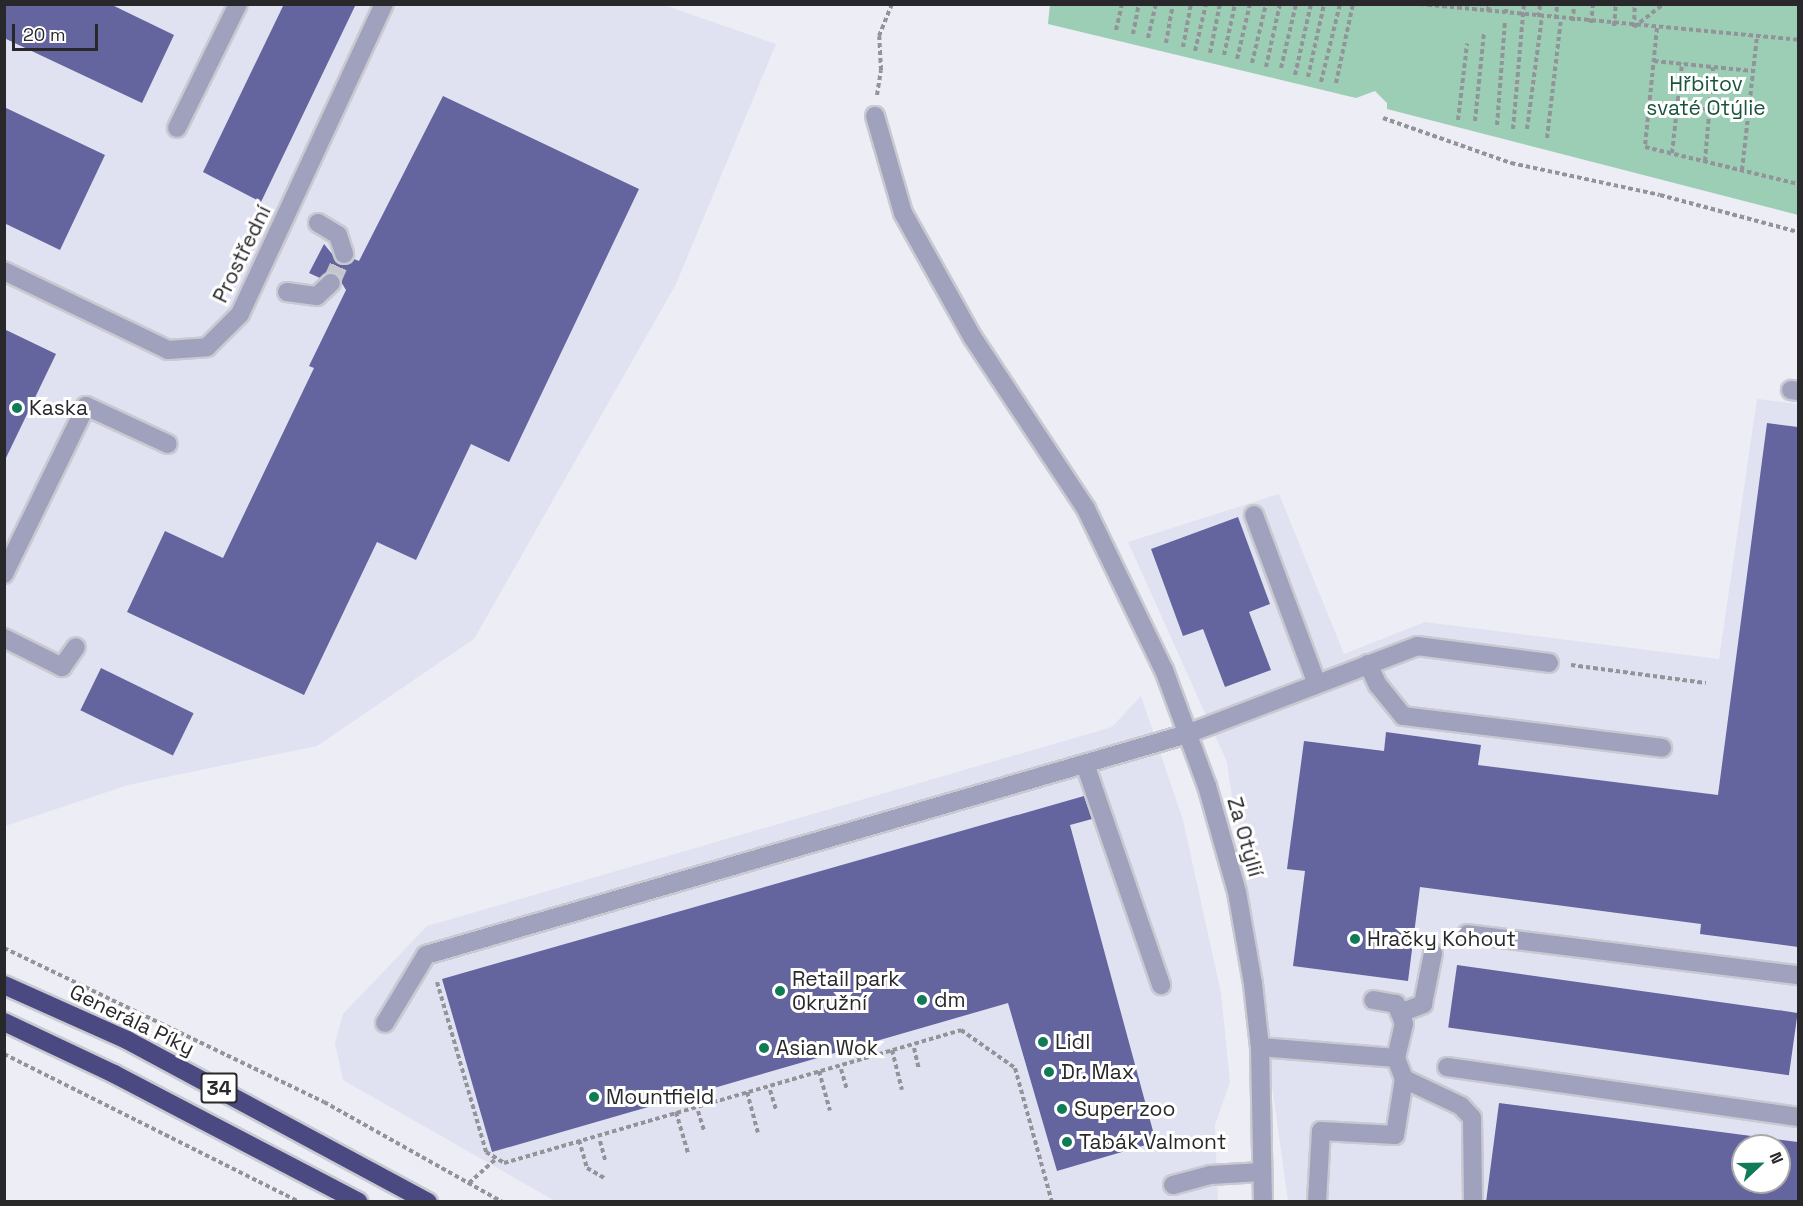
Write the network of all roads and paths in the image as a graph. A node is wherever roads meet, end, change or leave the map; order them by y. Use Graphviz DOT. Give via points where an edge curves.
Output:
graph roads {
  1 [pos="238,4"];
  2 [pos="384,4"];
  3 [pos="892,4"];
  4 [pos="1122,4"];
  5 [pos="1139,4"];
  6 [pos="1156,4"];
  7 [pos="1173,4"];
  8 [pos="1191,4"];
  9 [pos="1206,4"];
  10 [pos="1220,4"];
  11 [pos="1235,4"];
  12 [pos="1250,4"];
  13 [pos="1266,4"];
  14 [pos="1280,4"];
  15 [pos="1296,4"];
  16 [pos="1311,4"];
  17 [pos="1324,4"];
  18 [pos="1340,4"];
  19 [pos="1353,4"];
  20 [pos="1419,4"];
  21 [pos="1489,4"];
  22 [pos="1506,4"];
  23 [pos="1524,4"];
  24 [pos="1540,4"];
  25 [pos="1557,4"];
  26 [pos="1574,4"];
  27 [pos="1593,4"];
  28 [pos="1616,4"];
  29 [pos="1635,4"];
  30 [pos="1664,4"];
  31 [pos="1456,6"];
  32 [pos="1472,7"];
  33 [pos="1488,11"];
  34 [pos="1506,13"];
  35 [pos="1523,15"];
  36 [pos="1541,17"];
  37 [pos="1558,19"];
  38 [pos="1505,20"];
  39 [pos="1573,21"];
  40 [pos="1591,23"];
  41 [pos="1614,26"];
  42 [pos="1634,27"];
  43 [pos="1657,28"];
  44 [pos="1116,30"];
  45 [pos="1484,33"];
  46 [pos="1133,34"];
  47 [pos="1757,37"];
  48 [pos="1149,38"];
  49 [pos="1798,40"];
  50 [pos="1166,43"];
  51 [pos="1467,44"];
  52 [pos="1183,47"];
  53 [pos="1195,51"];
  54 [pos="1210,53"];
  55 [pos="1224,55"];
  56 [pos="1237,58"];
  57 [pos="1654,61"];
  58 [pos="1252,63"];
  59 [pos="1682,64"];
  60 [pos="1266,67"];
  61 [pos="1713,67"];
  62 [pos="1281,68"];
  63 [pos="1752,70"];
  64 [pos="1294,75"];
  65 [pos="1308,77"];
  66 [pos="1321,82"];
  67 [pos="1336,83"];
  68 [pos="1650,103"];
  69 [pos="1676,106"];
  70 [pos="1710,110"];
  71 [pos="1748,114"];
  72 [pos="875,116"];
  73 [pos="1383,118"];
  74 [pos="1458,120"];
  75 [pos="1475,121"];
  76 [pos="1497,125"];
  77 [pos="177,128"];
  78 [pos="1513,129"];
  79 [pos="1527,129"];
  80 [pos="1547,138"];
  81 [pos="1672,153"];
  82 [pos="1705,161"];
  83 [pos="1742,170"];
  84 [pos="1798,184"];
  85 [pos="318,223"];
  86 [pos="1798,232"];
  87 [pos="344,254"];
  88 [pos="4,271"];
  89 [pos="331,283"];
  90 [pos="287,292"];
  91 [pos="168,444"];
  92 [pos="1254,515"];
  93 [pos="4,574"];
  94 [pos="4,638"];
  95 [pos="76,647"];
  96 [pos="1549,663"];
  97 [pos="1368,664"];
  98 [pos="1706,682"];
  99 [pos="1317,684"];
  100 [pos="1187,734"];
  101 [pos="1662,748"];
  102 [pos="1085,764"];
  103 [pos="1467,934"];
  104 [pos="4,948"];
  105 [pos="1433,953"];
  106 [pos="429,954"];
  107 [pos="1798,975"];
  108 [pos="4,985"];
  109 [pos="1161,985"];
  110 [pos="1373,1000"];
  111 [pos="1400,1013"];
  112 [pos="4,1022"];
  113 [pos="385,1023"];
  114 [pos="1260,1047"];
  115 [pos="914,1048"];
  116 [pos="892,1050"];
  117 [pos="4,1054"];
  118 [pos="1396,1058"];
  119 [pos="1447,1067"];
  120 [pos="841,1069"];
  121 [pos="919,1069"];
  122 [pos="819,1071"];
  123 [pos="1404,1079"];
  124 [pos="770,1090"];
  125 [pos="847,1090"];
  126 [pos="902,1090"];
  127 [pos="747,1092"];
  128 [pos="776,1110"];
  129 [pos="698,1111"];
  130 [pos="830,1111"];
  131 [pos="676,1112"];
  132 [pos="1798,1117"];
  133 [pos="704,1131"];
  134 [pos="758,1132"];
  135 [pos="579,1140"];
  136 [pos="600,1141"];
  137 [pos="688,1153"];
  138 [pos="496,1159"];
  139 [pos="605,1160"];
  140 [pos="1262,1172"];
  141 [pos="604,1178"];
  142 [pos="469,1183"];
  143 [pos="1173,1185"];
  144 [pos="299,1202"];
  145 [pos="359,1202"];
  146 [pos="428,1202"];
  147 [pos="502,1202"];
  148 [pos="1052,1202"];
  149 [pos="1263,1202"];
  150 [pos="1317,1202"];
  151 [pos="1473,1202"];
  1 -- 77 [label="street"];
  2 -- 88 [label="street, Prostřední" via="240,314 207,347 168,350"];
  3 -- 72 [label="path" via="879,36 881,70"];
  4 -- 44 [label="path"];
  5 -- 46 [label="path"];
  6 -- 48 [label="path"];
  7 -- 50 [label="path"];
  8 -- 52 [label="path"];
  9 -- 53 [label="path"];
  10 -- 54 [label="path"];
  11 -- 55 [label="path"];
  12 -- 56 [label="path"];
  13 -- 58 [label="path"];
  14 -- 60 [label="path"];
  15 -- 62 [label="path"];
  16 -- 64 [label="path"];
  17 -- 65 [label="path"];
  18 -- 66 [label="path"];
  19 -- 67 [label="path"];
  20 -- 31 [label="path"];
  21 -- 33 [label="path"];
  22 -- 34 [label="path"];
  23 -- 35 [label="path"];
  24 -- 36 [label="path"];
  25 -- 37 [label="path"];
  26 -- 39 [label="path"];
  27 -- 40 [label="path"];
  28 -- 41 [label="path"];
  29 -- 42 [label="path"];
  30 -- 42 [label="path"];
  31 -- 32 [label="path"];
  32 -- 33 [label="path"];
  33 -- 34 [label="path"];
  34 -- 35 [label="path"];
  35 -- 36 [label="path"];
  35 -- 78 [label="path"];
  36 -- 37 [label="path"];
  36 -- 79 [label="path"];
  37 -- 39 [label="path"];
  37 -- 80 [label="path"];
  38 -- 76 [label="path"];
  39 -- 40 [label="path"];
  40 -- 41 [label="path"];
  41 -- 42 [label="path"];
  42 -- 43 [label="path"];
  43 -- 47 [label="path"];
  43 -- 57 [label="path"];
  45 -- 75 [label="path"];
  47 -- 49 [label="path"];
  47 -- 63 [label="path"];
  51 -- 74 [label="path"];
  57 -- 59 [label="path"];
  57 -- 68 [label="path"];
  59 -- 61 [label="path"];
  59 -- 69 [label="path"];
  61 -- 63 [label="path"];
  61 -- 70 [label="path"];
  63 -- 71 [label="path"];
  68 -- 69 [label="path"];
  68 -- 81 [label="path" via="1645,147"];
  69 -- 70 [label="path"];
  69 -- 81 [label="path"];
  70 -- 71 [label="path"];
  70 -- 82 [label="path"];
  71 -- 83 [label="path"];
  72 -- 100 [label="street, Za Otýlií" via="903,213 932,269 1086,509 1164,670"];
  73 -- 86 [label="path" via="1511,163 1660,195"];
  81 -- 82 [label="path"];
  82 -- 83 [label="path"];
  83 -- 84 [label="path"];
  85 -- 87 [label="street" via="338,235"];
  89 -- 90 [label="street" via="317,296"];
  91 -- 93 [label="street" via="86,406"];
  92 -- 99 [label="street"];
  94 -- 95 [label="street" via="62,667"];
  96 -- 97 [label="street" via="1418,646"];
  96 -- 98 [label="path"];
  97 -- 99 [label="street"];
  97 -- 101 [label="street" via="1378,685 1403,716"];
  99 -- 100 [label="street"];
  100 -- 102 [label="street"];
  100 -- 114 [label="street, Za Otýlií" via="1224,835 1237,892"];
  102 -- 106 [label="street"];
  102 -- 109 [label="street"];
  103 -- 107 [label="street"];
  104 -- 142 [label="path" via="324,1102"];
  105 -- 111 [label="street" via="1423,1004"];
  106 -- 113 [label="street"];
  106 -- 138 [label="path" via="486,1152"];
  108 -- 146 [label="highway, Generála Píky / 34" via="127,1040"];
  110 -- 111 [label="street" via="1396,1004"];
  111 -- 118 [label="street" via="1404,1024"];
  112 -- 145 [label="highway, 34" via="124,1079"];
  114 -- 118 [label="street"];
  114 -- 140 [label="street, Za Otýlií"];
  115 -- 121 [label="path"];
  116 -- 122 [label="path"];
  116 -- 126 [label="path"];
  116 -- 148 [label="path" via="961,1030 1014,1068"];
  117 -- 144 [label="path"];
  118 -- 123 [label="street"];
  119 -- 132 [label="street"];
  120 -- 125 [label="path"];
  122 -- 127 [label="path"];
  122 -- 130 [label="path"];
  123 -- 150 [label="street" via="1395,1135 1321,1131"];
  123 -- 151 [label="street" via="1461,1106 1472,1118"];
  124 -- 128 [label="path"];
  127 -- 131 [label="path"];
  127 -- 134 [label="path"];
  129 -- 133 [label="path"];
  131 -- 135 [label="path"];
  131 -- 137 [label="path"];
  135 -- 138 [label="path" via="504,1163"];
  135 -- 141 [label="path" via="587,1168"];
  136 -- 139 [label="path"];
  138 -- 142 [label="path"];
  140 -- 143 [label="street" via="1210,1175"];
  140 -- 149 [label="street, Za Otýlií"];
  142 -- 147 [label="path"];
}
